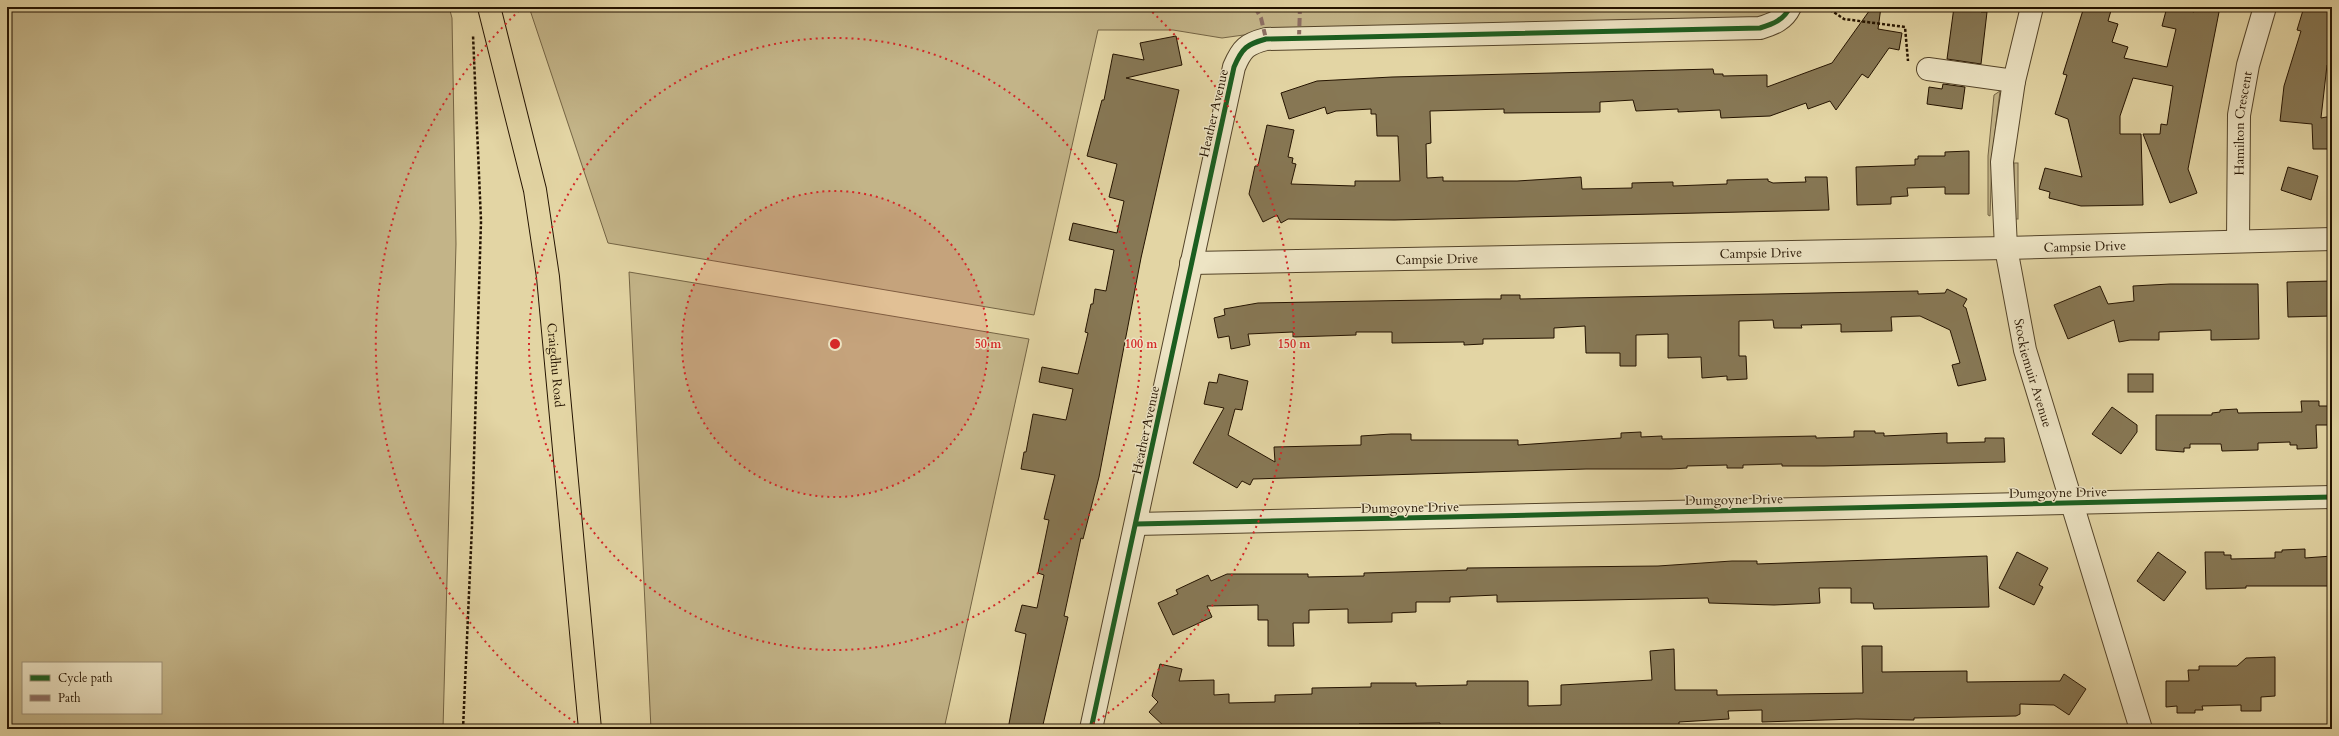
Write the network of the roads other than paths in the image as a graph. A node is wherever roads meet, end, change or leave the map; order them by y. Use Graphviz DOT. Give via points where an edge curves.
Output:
graph roads {
  1 [pos="489,7"];
  2 [pos="1790,7"];
  3 [pos="2032,7"];
  4 [pos="2265,7"];
  5 [pos="1928,69"];
  6 [pos="2014,81"];
  7 [pos="2332,239"];
  8 [pos="2238,241"];
  9 [pos="2006,248"];
  10 [pos="1191,263"];
  11 [pos="2332,497"];
  12 [pos="2072,502"];
  13 [pos="1136,524"];
  14 [pos="590,729"];
  15 [pos="1091,729"];
  16 [pos="2141,729"];
  1 -- 14 [label="main road, Craigdhu Road" via="535,190 547,269"];
  2 -- 10 [label="street, Heather Avenue" via="1783,18 1760,28 1266,38 1250,43 1240,53 1234,67"];
  3 -- 6 [label="street, Stockiemuir Avenue"];
  4 -- 8 [label="street, Hamilton Crescent" via="2248,65 2240,115"];
  5 -- 6 [label="street"];
  6 -- 9 [label="street, Stockiemuir Avenue" via="2002,162"];
  7 -- 8 [label="street, Campsie Drive"];
  8 -- 9 [label="street, Campsie Drive"];
  9 -- 10 [label="street, Campsie Drive"];
  9 -- 12 [label="street, Stockiemuir Avenue" via="2025,350"];
  10 -- 13 [label="street, Heather Avenue"];
  11 -- 12 [label="street, Dumgoyne Drive"];
  12 -- 13 [label="street, Dumgoyne Drive"];
  12 -- 16 [label="street, Stockiemuir Avenue"];
  13 -- 15 [label="street, Heather Avenue"];
}
